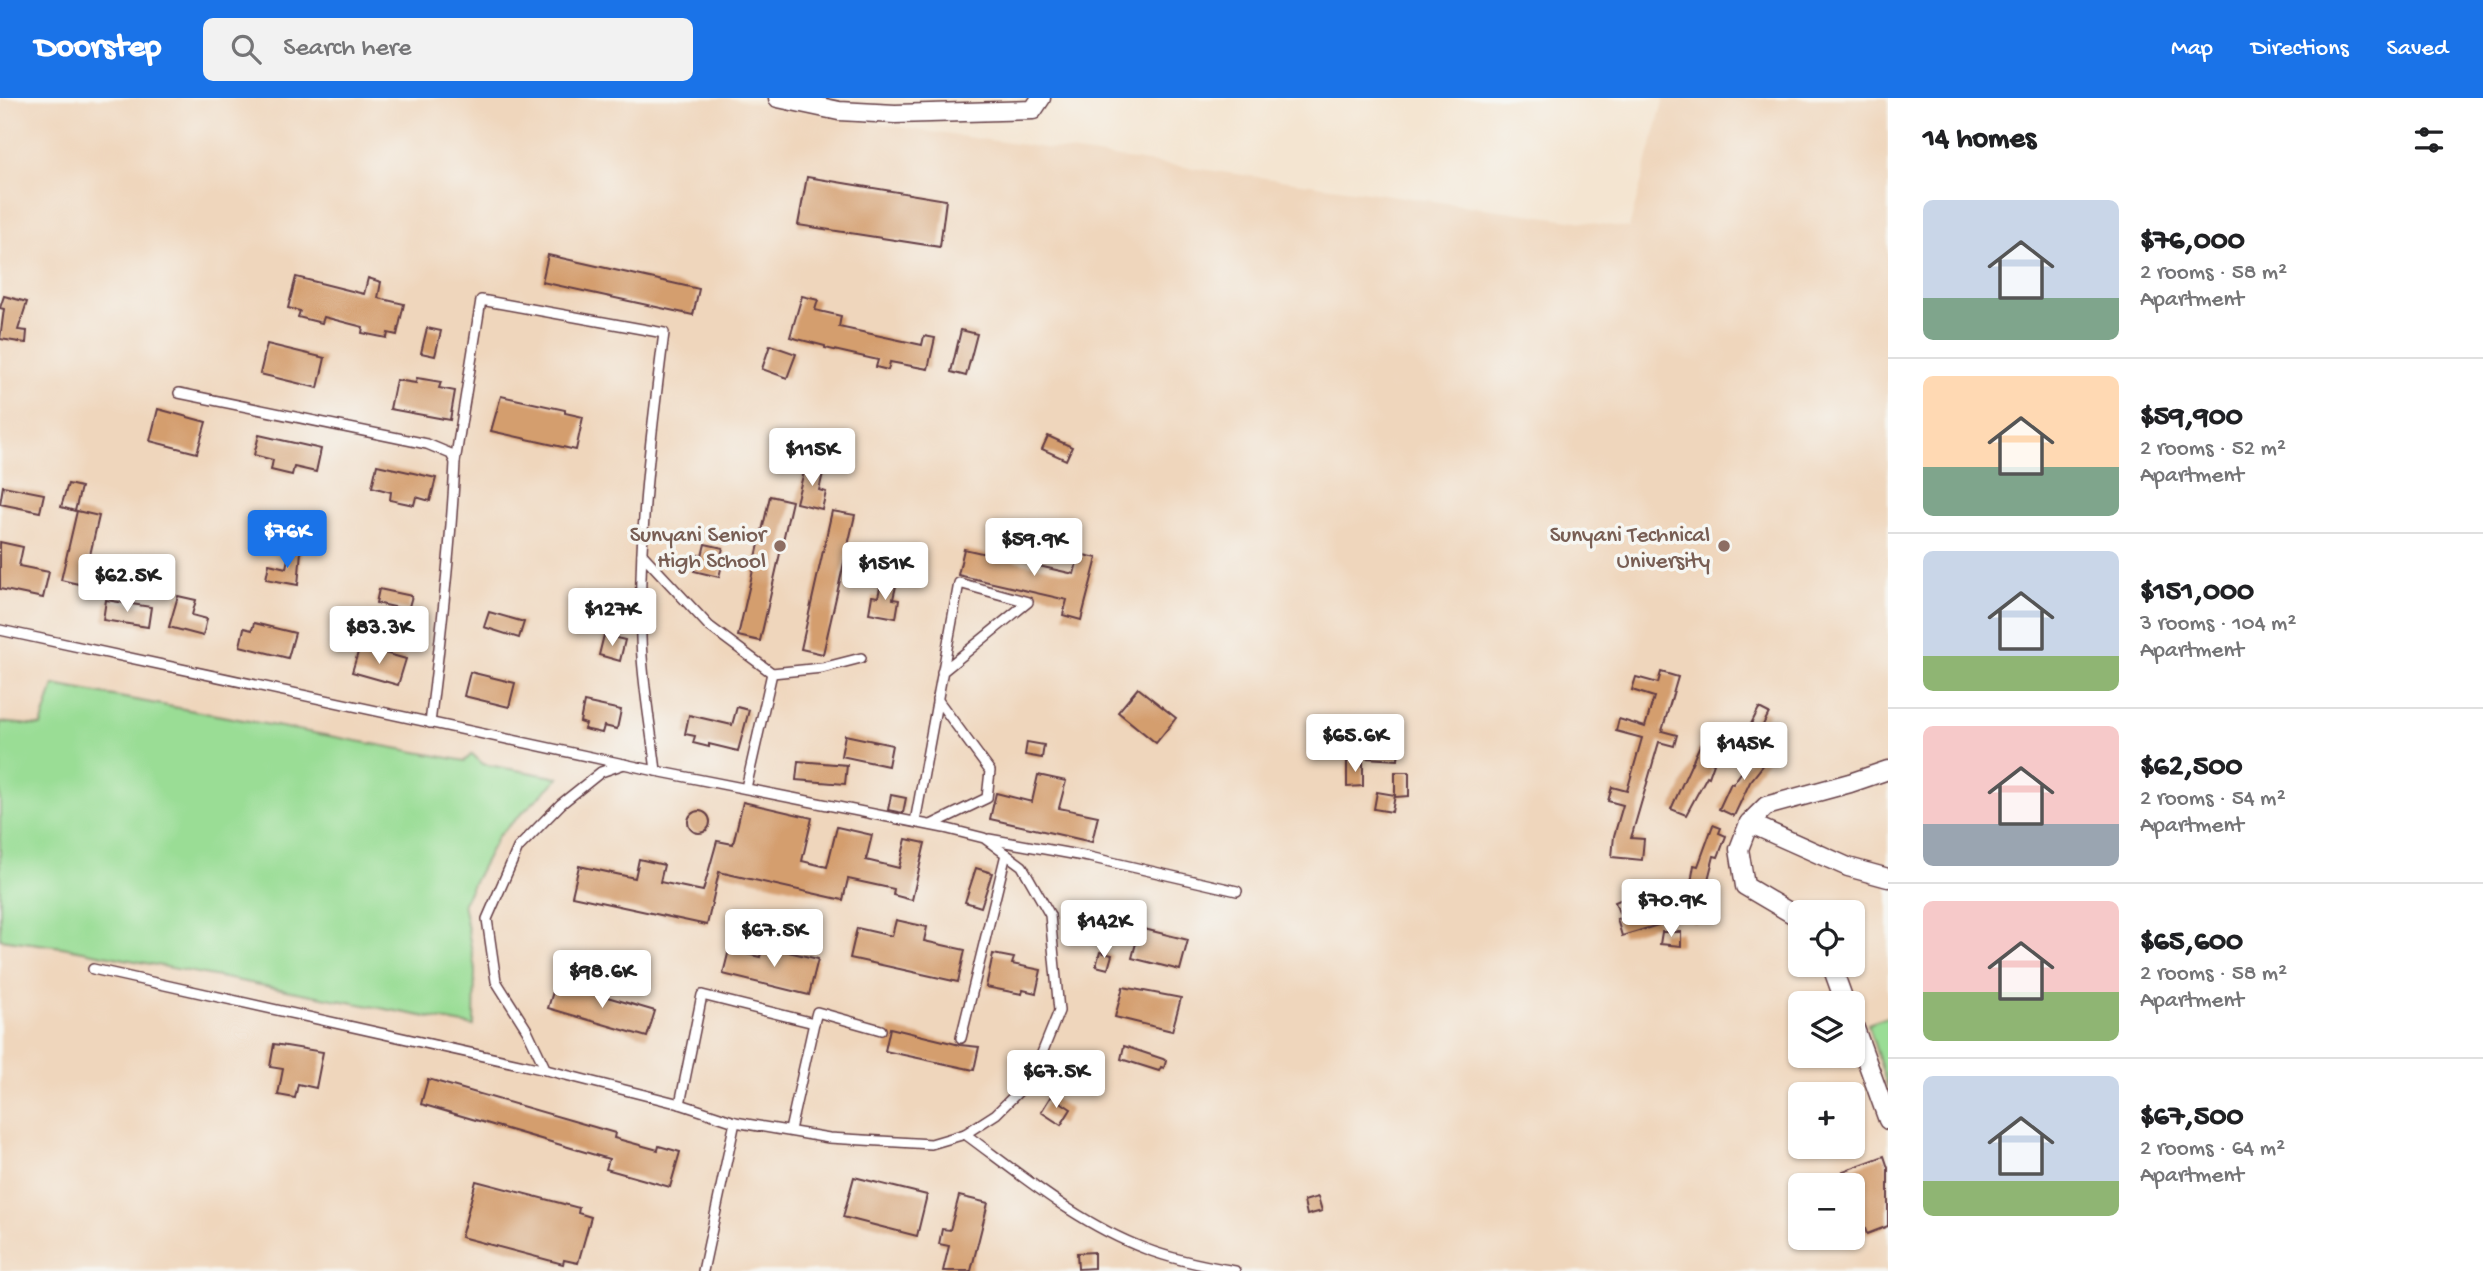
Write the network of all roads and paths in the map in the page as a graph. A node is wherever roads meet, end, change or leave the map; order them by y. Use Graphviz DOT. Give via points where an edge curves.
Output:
graph roads {
  1 [pos="778,98"];
  2 [pos="1041,98"];
  3 [pos="833,105"];
  4 [pos="179,393"];
  5 [pos="455,462"];
  6 [pos="642,554"];
  7 [pos="0,630"];
  8 [pos="861,658"];
  9 [pos="942,672"];
  10 [pos="772,673"];
  11 [pos="937,699"];
  12 [pos="430,723"];
  13 [pos="624,764"];
  14 [pos="1888,770"];
  15 [pos="656,771"];
  16 [pos="746,788"];
  17 [pos="915,822"];
  18 [pos="1749,823"];
  19 [pos="931,825"];
  20 [pos="984,838"];
  21 [pos="1006,854"];
  22 [pos="1888,878"];
  23 [pos="1237,891"];
  24 [pos="1788,911"];
  25 [pos="93,969"];
  26 [pos="814,1023"];
  27 [pos="880,1030"];
  28 [pos="961,1038"];
  29 [pos="1865,1056"];
  30 [pos="546,1070"];
  31 [pos="680,1104"];
  32 [pos="1888,1120"];
  33 [pos="735,1122"];
  34 [pos="790,1130"];
  35 [pos="965,1134"];
  36 [pos="703,1271"];
  37 [pos="1235,1271"];
  1 -- 3 [label="street"];
  2 -- 3 [label="street" via="1033,110 895,114"];
  4 -- 5 [label="lane" via="427,444 451,454"];
  5 -- 6 [label="lane" via="481,300 664,333"];
  5 -- 12 [label="lane"];
  6 -- 10 [label="lane" via="709,626"];
  6 -- 15 [label="lane" via="641,641"];
  7 -- 12 [label="lane"];
  8 -- 10 [label="lane"];
  9 -- 9 [label="lane" via="959,583 1028,602 974,646"];
  9 -- 11 [label="lane"];
  10 -- 16 [label="lane"];
  11 -- 17 [label="lane"];
  11 -- 19 [label="lane" via="990,771 987,798"];
  12 -- 13 [label="lane"];
  13 -- 15 [label="lane"];
  13 -- 30 [label="lane" via="601,772 518,848 487,919 496,981"];
  14 -- 18 [label="street" via="1766,806"];
  15 -- 16 [label="lane"];
  16 -- 17 [label="lane"];
  17 -- 19 [label="lane"];
  18 -- 22 [label="street" via="1848,867"];
  18 -- 24 [label="street" via="1739,849 1745,886"];
  19 -- 20 [label="lane"];
  20 -- 21 [label="lane"];
  20 -- 23 [label="lane"];
  21 -- 28 [label="lane"];
  21 -- 35 [label="lane" via="1022,866 1050,915 1059,1011 1032,1078 996,1114"];
  25 -- 30 [label="lane"];
  26 -- 27 [label="lane" via="817,1012"];
  26 -- 31 [label="lane" via="702,995"];
  26 -- 34 [label="lane"];
  29 -- 32 [label="street"];
  30 -- 31 [label="lane"];
  31 -- 33 [label="lane"];
  33 -- 34 [label="lane"];
  33 -- 36 [label="lane"];
  34 -- 35 [label="lane" via="829,1138 932,1144"];
  35 -- 37 [label="lane" via="1097,1226 1146,1250"];
}
